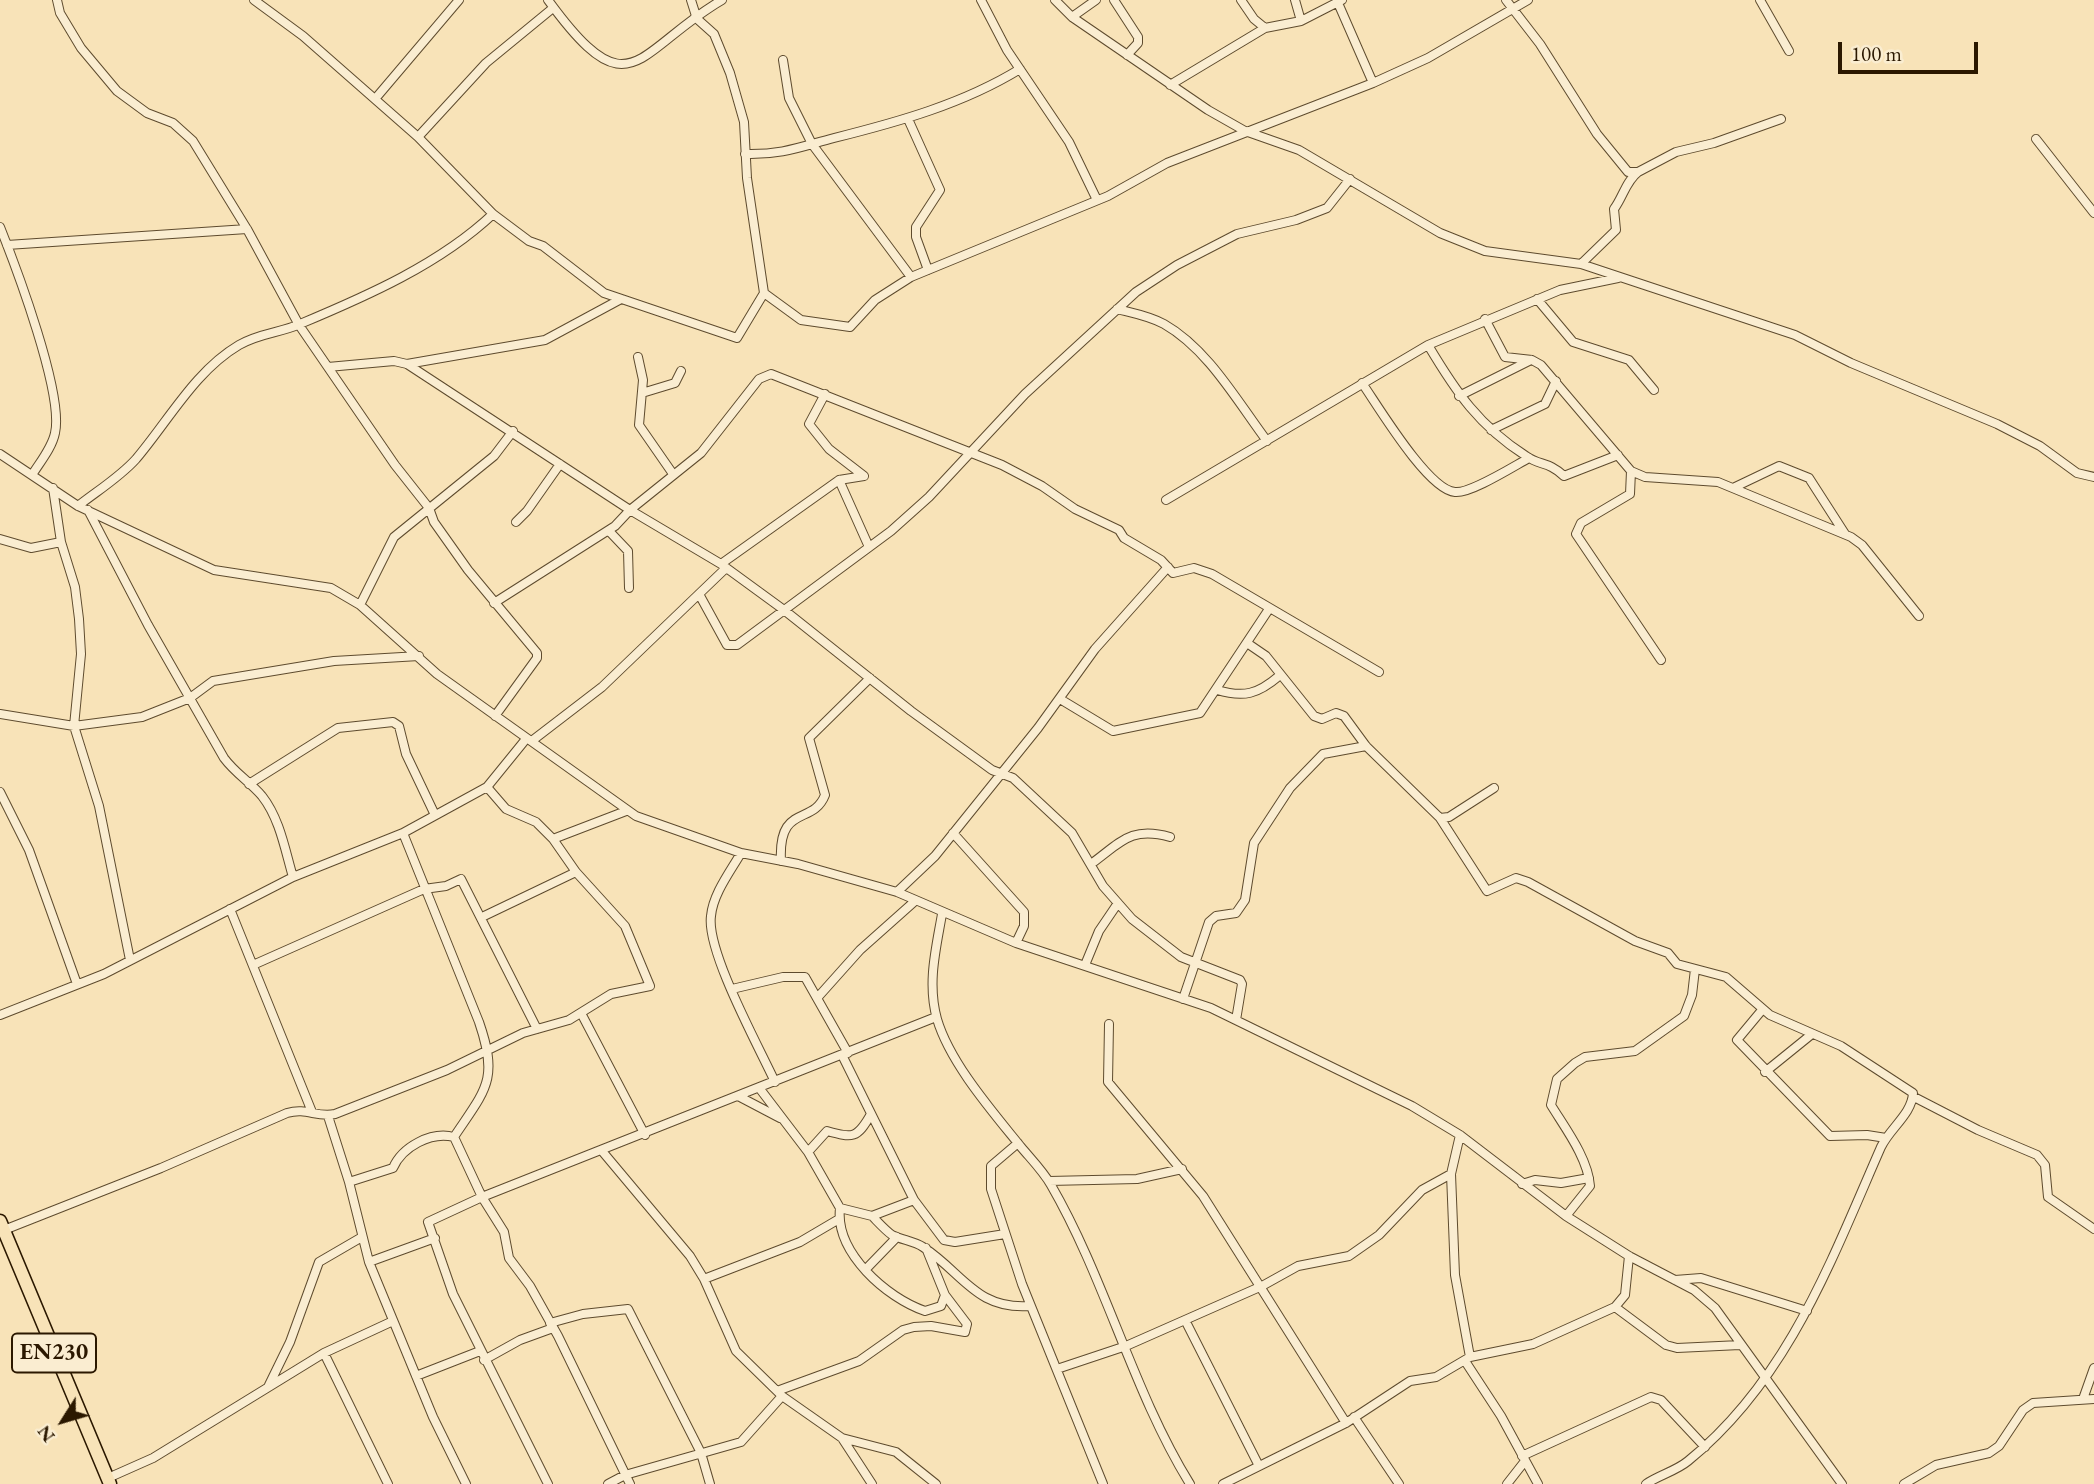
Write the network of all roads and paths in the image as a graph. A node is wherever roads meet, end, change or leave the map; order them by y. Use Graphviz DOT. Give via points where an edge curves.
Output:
graph roads {
  1 [pos="57,0"];
  2 [pos="459,0"];
  3 [pos="691,0"];
  4 [pos="722,0"];
  5 [pos="981,0"];
  6 [pos="1055,0"];
  7 [pos="1096,0"];
  8 [pos="1114,0"];
  9 [pos="1241,0"];
  10 [pos="1295,0"];
  11 [pos="1506,0"];
  12 [pos="1528,0"];
  13 [pos="1760,0"];
  14 [pos="257,1"];
  15 [pos="1340,1"];
  16 [pos="550,4"];
  17 [pos="1513,10"];
  18 [pos="1072,16"];
  19 [pos="696,17"];
  20 [pos="1301,21"];
  21 [pos="1265,28"];
  22 [pos="1789,51"];
  23 [pos="1127,55"];
  24 [pos="783,60"];
  25 [pos="1020,69"];
  26 [pos="1373,83"];
  27 [pos="1170,85"];
  28 [pos="375,99"];
  29 [pos="908,119"];
  30 [pos="1781,119"];
  31 [pos="1245,131"];
  32 [pos="418,137"];
  33 [pos="2036,139"];
  34 [pos="812,144"];
  35 [pos="745,155"];
  36 [pos="1638,172"];
  37 [pos="1350,179"];
  38 [pos="1097,200"];
  39 [pos="2094,213"];
  40 [pos="493,214"];
  41 [pos="0,227"];
  42 [pos="247,229"];
  43 [pos="7,245"];
  44 [pos="1581,264"];
  45 [pos="1592,268"];
  46 [pos="928,270"];
  47 [pos="911,277"];
  48 [pos="1618,278"];
  49 [pos="1598,284"];
  50 [pos="764,293"];
  51 [pos="621,299"];
  52 [pos="1536,299"];
  53 [pos="1117,309"];
  54 [pos="1485,319"];
  55 [pos="299,325"];
  56 [pos="1428,345"];
  57 [pos="638,357"];
  58 [pos="1532,360"];
  59 [pos="407,364"];
  60 [pos="328,368"];
  61 [pos="681,371"];
  62 [pos="1556,382"];
  63 [pos="1362,383"];
  64 [pos="1654,390"];
  65 [pos="642,393"];
  66 [pos="825,394"];
  67 [pos="1459,396"];
  68 [pos="1491,430"];
  69 [pos="513,431"];
  70 [pos="1267,441"];
  71 [pos="972,451"];
  72 [pos="0,454"];
  73 [pos="1618,455"];
  74 [pos="1529,458"];
  75 [pos="560,464"];
  76 [pos="1631,471"];
  77 [pos="673,474"];
  78 [pos="32,475"];
  79 [pos="2094,477"];
  80 [pos="839,480"];
  81 [pos="1735,487"];
  82 [pos="53,488"];
  83 [pos="1166,500"];
  84 [pos="78,506"];
  85 [pos="429,508"];
  86 [pos="88,510"];
  87 [pos="630,510"];
  88 [pos="516,522"];
  89 [pos="609,531"];
  90 [pos="1845,534"];
  91 [pos="0,539"];
  92 [pos="61,542"];
  93 [pos="869,547"];
  94 [pos="724,566"];
  95 [pos="1168,567"];
  96 [pos="629,588"];
  97 [pos="699,594"];
  98 [pos="494,603"];
  99 [pos="360,605"];
  100 [pos="1269,609"];
  101 [pos="785,610"];
  102 [pos="1919,616"];
  103 [pos="1247,643"];
  104 [pos="419,656"];
  105 [pos="1661,660"];
  106 [pos="1379,672"];
  107 [pos="1279,676"];
  108 [pos="870,678"];
  109 [pos="1217,690"];
  110 [pos="190,698"];
  111 [pos="1060,699"];
  112 [pos="0,714"];
  113 [pos="495,716"];
  114 [pos="74,726"];
  115 [pos="529,739"];
  116 [pos="1366,746"];
  117 [pos="1002,773"];
  118 [pos="249,784"];
  119 [pos="487,787"];
  120 [pos="1494,788"];
  121 [pos="0,792"];
  122 [pos="626,811"];
  123 [pos="435,815"];
  124 [pos="1440,818"];
  125 [pos="402,832"];
  126 [pos="953,834"];
  127 [pos="1170,837"];
  128 [pos="553,839"];
  129 [pos="741,853"];
  130 [pos="781,860"];
  131 [pos="1091,864"];
  132 [pos="576,872"];
  133 [pos="293,877"];
  134 [pos="424,889"];
  135 [pos="897,892"];
  136 [pos="915,901"];
  137 [pos="1118,903"];
  138 [pos="230,909"];
  139 [pos="942,914"];
  140 [pos="482,917"];
  141 [pos="1016,943"];
  142 [pos="130,960"];
  143 [pos="253,965"];
  144 [pos="1085,965"];
  145 [pos="1196,965"];
  146 [pos="1695,969"];
  147 [pos="77,984"];
  148 [pos="732,989"];
  149 [pos="818,998"];
  150 [pos="1183,999"];
  151 [pos="1762,1010"];
  152 [pos="581,1013"];
  153 [pos="0,1015"];
  154 [pos="936,1017"];
  155 [pos="1236,1020"];
  156 [pos="1109,1024"];
  157 [pos="537,1029"];
  158 [pos="1812,1034"];
  159 [pos="489,1050"];
  160 [pos="845,1054"];
  161 [pos="1765,1072"];
  162 [pos="775,1082"];
  163 [pos="760,1089"];
  164 [pos="740,1097"];
  165 [pos="1914,1097"];
  166 [pos="312,1112"];
  167 [pos="871,1114"];
  168 [pos="328,1116"];
  169 [pos="780,1118"];
  170 [pos="645,1135"];
  171 [pos="1460,1135"];
  172 [pos="454,1137"];
  173 [pos="1886,1138"];
  174 [pos="1018,1143"];
  175 [pos="602,1151"];
  176 [pos="808,1153"];
  177 [pos="1182,1170"];
  178 [pos="1451,1174"];
  179 [pos="1589,1178"];
  180 [pos="1049,1181"];
  181 [pos="349,1182"];
  182 [pos="1522,1184"];
  183 [pos="482,1197"];
  184 [pos="914,1200"];
  185 [pos="840,1208"];
  186 [pos="872,1216"];
  187 [pos="1566,1216"];
  188 [pos="839,1219"];
  189 [pos="2094,1229"];
  190 [pos="2,1231"];
  191 [pos="1005,1234"];
  192 [pos="362,1237"];
  193 [pos="897,1237"];
  194 [pos="436,1238"];
  195 [pos="926,1248"];
  196 [pos="1629,1256"];
  197 [pos="369,1262"];
  198 [pos="866,1269"];
  199 [pos="704,1279"];
  200 [pos="1675,1280"];
  201 [pos="1262,1286"];
  202 [pos="944,1295"];
  203 [pos="1031,1306"];
  204 [pos="1615,1307"];
  205 [pos="1807,1311"];
  206 [pos="1185,1320"];
  207 [pos="393,1321"];
  208 [pos="551,1325"];
  209 [pos="1740,1345"];
  210 [pos="1126,1346"];
  211 [pos="480,1351"];
  212 [pos="324,1353"];
  213 [pos="1468,1359"];
  214 [pos="484,1360"];
  215 [pos="2094,1367"];
  216 [pos="1057,1369"];
  217 [pos="416,1376"];
  218 [pos="1765,1380"];
  219 [pos="269,1385"];
  220 [pos="780,1393"];
  221 [pos="2082,1399"];
  222 [pos="2094,1399"];
  223 [pos="1354,1417"];
  224 [pos="1346,1423"];
  225 [pos="842,1438"];
  226 [pos="1704,1447"];
  227 [pos="701,1453"];
  228 [pos="1523,1459"];
  229 [pos="1259,1466"];
  230 [pos="627,1480"];
  231 [pos="1921,1480"];
  232 [pos="109,1481"];
  233 [pos="388,1484"];
  234 [pos="466,1484"];
  235 [pos="548,1484"];
  236 [pos="608,1484"];
  237 [pos="710,1484"];
  238 [pos="872,1484"];
  239 [pos="936,1484"];
  240 [pos="1103,1484"];
  241 [pos="1189,1484"];
  242 [pos="1223,1484"];
  243 [pos="1399,1484"];
  244 [pos="1507,1484"];
  245 [pos="1538,1484"];
  246 [pos="1646,1484"];
  247 [pos="1842,1484"];
  248 [pos="1904,1484"];
  1 -- 42 [label="street" via="81,48 117,90 147,113 173,123 193,141"];
  2 -- 28 [label="street"];
  3 -- 19 [label="street"];
  4 -- 19 [label="street"];
  5 -- 25 [label="street"];
  6 -- 18 [label="street"];
  7 -- 18 [label="street"];
  8 -- 23 [label="street" via="1139,37"];
  9 -- 21 [label="street"];
  10 -- 20 [label="street"];
  11 -- 17 [label="street"];
  12 -- 17 [label="street"];
  13 -- 22 [label="street"];
  14 -- 28 [label="street"];
  15 -- 20 [label="street"];
  15 -- 26 [label="street"];
  16 -- 19 [label="street" via="590,51 623,66 638,62"];
  16 -- 32 [label="street" via="486,62"];
  17 -- 26 [label="street"];
  17 -- 36 [label="street" via="1604,143 1628,172"];
  18 -- 23 [label="street"];
  19 -- 35 [label="street" via="714,34 730,73 744,122"];
  20 -- 21 [label="street"];
  21 -- 27 [label="street"];
  23 -- 27 [label="street"];
  24 -- 34 [label="street" via="789,97"];
  25 -- 29 [label="street"];
  25 -- 38 [label="street" via="1069,142"];
  26 -- 31 [label="street"];
  27 -- 31 [label="street"];
  28 -- 32 [label="street"];
  29 -- 34 [label="street"];
  29 -- 46 [label="street" via="940,190 916,227"];
  30 -- 36 [label="street" via="1676,152"];
  31 -- 37 [label="street" via="1299,150"];
  31 -- 38 [label="street" via="1167,163"];
  32 -- 40 [label="street"];
  33 -- 39 [label="street"];
  34 -- 35 [label="street" via="777,155"];
  34 -- 47 [label="street"];
  35 -- 50 [label="street"];
  36 -- 44 [label="street" via="1614,209 1615,233"];
  37 -- 44 [label="street" via="1472,247"];
  37 -- 53 [label="street" via="1326,208 1237,234 1202,250 1164,272"];
  38 -- 46 [label="street"];
  40 -- 51 [label="street" via="604,293"];
  40 -- 55 [label="street" via="469,237 398,278"];
  41 -- 43 [label="street"];
  42 -- 43 [label="street"];
  42 -- 55 [label="street"];
  43 -- 78 [label="street" via="57,410 55,433"];
  44 -- 45 [label="street"];
  45 -- 48 [label="street"];
  45 -- 49 [label="street"];
  46 -- 47 [label="street"];
  47 -- 50 [label="street" via="875,300 850,327 841,328 801,320"];
  48 -- 49 [label="street"];
  48 -- 79 [label="street" via="1794,335 1997,424 2077,472"];
  49 -- 52 [label="street"];
  50 -- 51 [label="street" via="737,338"];
  51 -- 59 [label="street" via="545,340"];
  52 -- 54 [label="street"];
  52 -- 64 [label="street" via="1573,342 1629,360"];
  53 -- 70 [label="street" via="1157,321 1182,337 1210,364"];
  53 -- 71 [label="street" via="1025,394"];
  54 -- 56 [label="street"];
  54 -- 58 [label="street" via="1505,357"];
  55 -- 60 [label="street"];
  55 -- 84 [label="street" via="268,331 213,363 134,461"];
  56 -- 63 [label="street"];
  56 -- 67 [label="street"];
  57 -- 65 [label="street"];
  58 -- 62 [label="street"];
  58 -- 67 [label="street"];
  59 -- 60 [label="street" via="394,361"];
  59 -- 69 [label="street"];
  60 -- 85 [label="street"];
  61 -- 65 [label="street" via="675,383"];
  62 -- 68 [label="street" via="1545,404"];
  62 -- 73 [label="street"];
  63 -- 70 [label="street"];
  63 -- 74 [label="street" via="1429,475 1446,489 1464,491"];
  65 -- 77 [label="street" via="639,425"];
  66 -- 71 [label="street"];
  66 -- 77 [label="street" via="780,376 764,376 721,432"];
  66 -- 80 [label="street" via="809,424 829,449 864,475"];
  67 -- 68 [label="street"];
  68 -- 74 [label="street"];
  69 -- 75 [label="street"];
  69 -- 85 [label="street" via="494,456"];
  70 -- 83 [label="street"];
  71 -- 93 [label="street" via="929,497"];
  71 -- 95 [label="street" via="1119,530"];
  72 -- 78 [label="street"];
  73 -- 74 [label="street" via="1564,476 1552,464"];
  73 -- 76 [label="street"];
  75 -- 87 [label="street"];
  75 -- 88 [label="street"];
  76 -- 81 [label="street" via="1645,477 1701,479"];
  76 -- 105 [label="street" via="1630,494 1581,523 1576,534"];
  77 -- 87 [label="street"];
  78 -- 82 [label="street"];
  80 -- 93 [label="street"];
  80 -- 94 [label="street"];
  81 -- 90 [label="street"];
  81 -- 90 [label="street" via="1779,466 1805,476"];
  82 -- 84 [label="street"];
  82 -- 92 [label="street"];
  84 -- 86 [label="street"];
  85 -- 98 [label="street" via="434,522"];
  85 -- 99 [label="street" via="394,537"];
  86 -- 99 [label="street" via="214,570 325,585"];
  86 -- 110 [label="street"];
  87 -- 89 [label="street"];
  87 -- 94 [label="street"];
  89 -- 96 [label="street" via="628,551"];
  89 -- 98 [label="street"];
  90 -- 102 [label="street" via="1862,545"];
  91 -- 92 [label="street" via="31,548"];
  92 -- 114 [label="street" via="79,619 81,654"];
  93 -- 101 [label="street"];
  94 -- 97 [label="street"];
  94 -- 101 [label="street"];
  95 -- 100 [label="street" via="1175,574 1194,568 1212,574"];
  95 -- 111 [label="street" via="1096,649"];
  97 -- 101 [label="street" via="722,637 732,646"];
  97 -- 115 [label="street" via="602,687"];
  98 -- 113 [label="street" via="537,653"];
  99 -- 104 [label="street"];
  100 -- 103 [label="street"];
  100 -- 106 [label="street"];
  101 -- 108 [label="street"];
  103 -- 107 [label="street" via="1261,652"];
  103 -- 109 [label="street"];
  104 -- 110 [label="street" via="334,661 218,680"];
  104 -- 113 [label="street"];
  107 -- 109 [label="street" via="1256,693 1236,696"];
  107 -- 116 [label="street" via="1314,716 1322,719 1341,714"];
  108 -- 117 [label="street"];
  108 -- 130 [label="street" via="809,738 825,796 787,824 780,840"];
  109 -- 111 [label="street" via="1200,713 1121,731 1107,729"];
  110 -- 114 [label="street" via="142,718"];
  110 -- 118 [label="street" via="224,758"];
  111 -- 117 [label="street"];
  112 -- 114 [label="street"];
  113 -- 115 [label="street"];
  114 -- 142 [label="street" via="99,806"];
  115 -- 119 [label="street"];
  115 -- 122 [label="street"];
  116 -- 124 [label="street"];
  116 -- 145 [label="street" via="1323,754 1290,788 1254,843 1245,900 1236,913 1209,922"];
  117 -- 126 [label="street"];
  117 -- 131 [label="street" via="1066,826"];
  118 -- 123 [label="street" via="338,729 393,722"];
  118 -- 133 [label="street" via="269,806"];
  119 -- 123 [label="street"];
  119 -- 128 [label="street" via="506,808 536,822"];
  120 -- 124 [label="street"];
  121 -- 147 [label="street" via="29,850"];
  122 -- 128 [label="street"];
  122 -- 129 [label="street"];
  123 -- 125 [label="street"];
  124 -- 146 [label="street" via="1487,891 1522,879 1634,942 1668,953 1677,964"];
  125 -- 133 [label="street"];
  125 -- 134 [label="street"];
  126 -- 135 [label="street"];
  126 -- 141 [label="street" via="1024,912"];
  127 -- 131 [label="street" via="1147,831 1132,834"];
  128 -- 132 [label="street"];
  129 -- 130 [label="street"];
  129 -- 148 [label="street" via="710,915 712,937"];
  130 -- 135 [label="street"];
  131 -- 137 [label="street"];
  132 -- 140 [label="street"];
  132 -- 152 [label="street" via="625,926 650,986 611,994"];
  133 -- 138 [label="street"];
  134 -- 140 [label="street" via="461,879"];
  134 -- 143 [label="street"];
  134 -- 159 [label="street"];
  135 -- 136 [label="street"];
  136 -- 139 [label="street"];
  136 -- 149 [label="street" via="860,950"];
  137 -- 144 [label="street" via="1099,931"];
  137 -- 145 [label="street" via="1155,937"];
  138 -- 142 [label="street"];
  138 -- 143 [label="street"];
  139 -- 141 [label="street"];
  139 -- 154 [label="street" via="932,971"];
  140 -- 157 [label="street"];
  141 -- 144 [label="street"];
  142 -- 147 [label="street"];
  143 -- 166 [label="street"];
  144 -- 150 [label="street"];
  145 -- 150 [label="street"];
  145 -- 155 [label="street" via="1241,982"];
  146 -- 151 [label="street" via="1726,977"];
  146 -- 179 [label="street" via="1684,1016 1635,1051 1585,1057 1557,1079 1551,1105"];
  147 -- 153 [label="street"];
  148 -- 149 [label="street" via="799,976 809,982"];
  148 -- 162 [label="street"];
  149 -- 160 [label="street"];
  150 -- 155 [label="street"];
  151 -- 158 [label="street"];
  151 -- 161 [label="street" via="1737,1040"];
  152 -- 157 [label="street"];
  152 -- 170 [label="street"];
  154 -- 160 [label="street"];
  154 -- 174 [label="street" via="973,1085"];
  155 -- 171 [label="street" via="1412,1106"];
  156 -- 177 [label="street" via="1108,1082"];
  157 -- 159 [label="street"];
  158 -- 161 [label="street"];
  158 -- 165 [label="street" via="1860,1057 1911,1089"];
  159 -- 168 [label="street"];
  159 -- 172 [label="street" via="486,1087"];
  160 -- 162 [label="street"];
  160 -- 167 [label="street"];
  161 -- 173 [label="street" via="1830,1136"];
  162 -- 163 [label="street"];
  163 -- 164 [label="street"];
  163 -- 169 [label="street"];
  164 -- 169 [label="street"];
  164 -- 170 [label="street"];
  165 -- 173 [label="street"];
  165 -- 189 [label="street" via="2038,1155 2046,1165 2048,1197"];
  166 -- 168 [label="street"];
  166 -- 190 [label="street" via="286,1113"];
  167 -- 176 [label="street" via="861,1132 849,1137 827,1131"];
  167 -- 184 [label="street"];
  168 -- 181 [label="street"];
  169 -- 176 [label="street"];
  170 -- 175 [label="street"];
  171 -- 178 [label="street"];
  171 -- 182 [label="street"];
  172 -- 181 [label="street" via="435,1135 399,1154 393,1168"];
  172 -- 183 [label="street"];
  173 -- 205 [label="street"];
  174 -- 180 [label="street"];
  174 -- 191 [label="street" via="991,1166 991,1189"];
  175 -- 183 [label="street"];
  175 -- 199 [label="street" via="664,1223"];
  176 -- 185 [label="street"];
  177 -- 180 [label="street" via="1137,1179"];
  177 -- 201 [label="street"];
  178 -- 201 [label="street" via="1422,1190 1379,1235 1349,1256 1304,1264"];
  178 -- 213 [label="street" via="1455,1275"];
  179 -- 182 [label="street"];
  179 -- 187 [label="street" via="1589,1190"];
  180 -- 210 [label="street"];
  181 -- 192 [label="street"];
  182 -- 187 [label="street"];
  183 -- 194 [label="street" via="428,1222"];
  183 -- 208 [label="street" via="504,1232 509,1258"];
  184 -- 186 [label="street"];
  184 -- 191 [label="street" via="944,1240"];
  185 -- 186 [label="street"];
  185 -- 188 [label="street"];
  186 -- 193 [label="street"];
  187 -- 196 [label="street"];
  188 -- 198 [label="street" via="852,1251"];
  188 -- 199 [label="street" via="800,1242"];
  190 -- 232 [label="main road, EN230"];
  191 -- 203 [label="street"];
  192 -- 197 [label="street"];
  192 -- 219 [label="street" via="319,1262"];
  193 -- 195 [label="street"];
  193 -- 198 [label="street"];
  194 -- 197 [label="street"];
  194 -- 211 [label="street" via="453,1294"];
  195 -- 202 [label="street"];
  195 -- 203 [label="street" via="993,1302 1005,1307"];
  196 -- 200 [label="street"];
  196 -- 204 [label="street" via="1625,1295"];
  197 -- 207 [label="street"];
  198 -- 202 [label="street" via="887,1292 915,1307 933,1309 943,1303"];
  199 -- 220 [label="street" via="736,1351"];
  200 -- 205 [label="street" via="1701,1278"];
  200 -- 209 [label="street" via="1715,1308"];
  201 -- 206 [label="street"];
  201 -- 224 [label="street"];
  202 -- 220 [label="street" via="967,1324 965,1332 931,1326 903,1330 859,1361"];
  203 -- 216 [label="street"];
  204 -- 209 [label="street" via="1677,1349"];
  204 -- 213 [label="street" via="1533,1344"];
  205 -- 218 [label="street"];
  206 -- 210 [label="street"];
  206 -- 229 [label="street"];
  207 -- 212 [label="street"];
  207 -- 217 [label="street"];
  208 -- 214 [label="street"];
  208 -- 227 [label="street" via="583,1314 628,1309"];
  208 -- 230 [label="street"];
  209 -- 218 [label="street"];
  210 -- 216 [label="street"];
  210 -- 241 [label="street" via="1165,1443"];
  211 -- 214 [label="street"];
  211 -- 217 [label="street"];
  212 -- 219 [label="street"];
  212 -- 233 [label="street"];
  213 -- 223 [label="street" via="1436,1377 1410,1381"];
  213 -- 228 [label="street"];
  214 -- 235 [label="street"];
  215 -- 221 [label="street"];
  216 -- 240 [label="street"];
  217 -- 234 [label="street"];
  218 -- 226 [label="street"];
  218 -- 247 [label="street"];
  219 -- 232 [label="street"];
  220 -- 225 [label="street"];
  220 -- 227 [label="street" via="747,1438"];
  221 -- 222 [label="street"];
  221 -- 231 [label="street" via="2033,1404 2023,1410 1999,1446 1936,1465"];
  223 -- 224 [label="street"];
  223 -- 243 [label="street"];
  224 -- 229 [label="street"];
  225 -- 238 [label="street"];
  225 -- 239 [label="street" via="896,1452"];
  226 -- 228 [label="street" via="1661,1400 1651,1397"];
  226 -- 246 [label="street" via="1685,1464"];
  227 -- 230 [label="street"];
  227 -- 237 [label="street"];
  228 -- 244 [label="street"];
  228 -- 245 [label="street"];
  229 -- 242 [label="street"];
  230 -- 236 [label="street"];
  231 -- 248 [label="street"];
}
